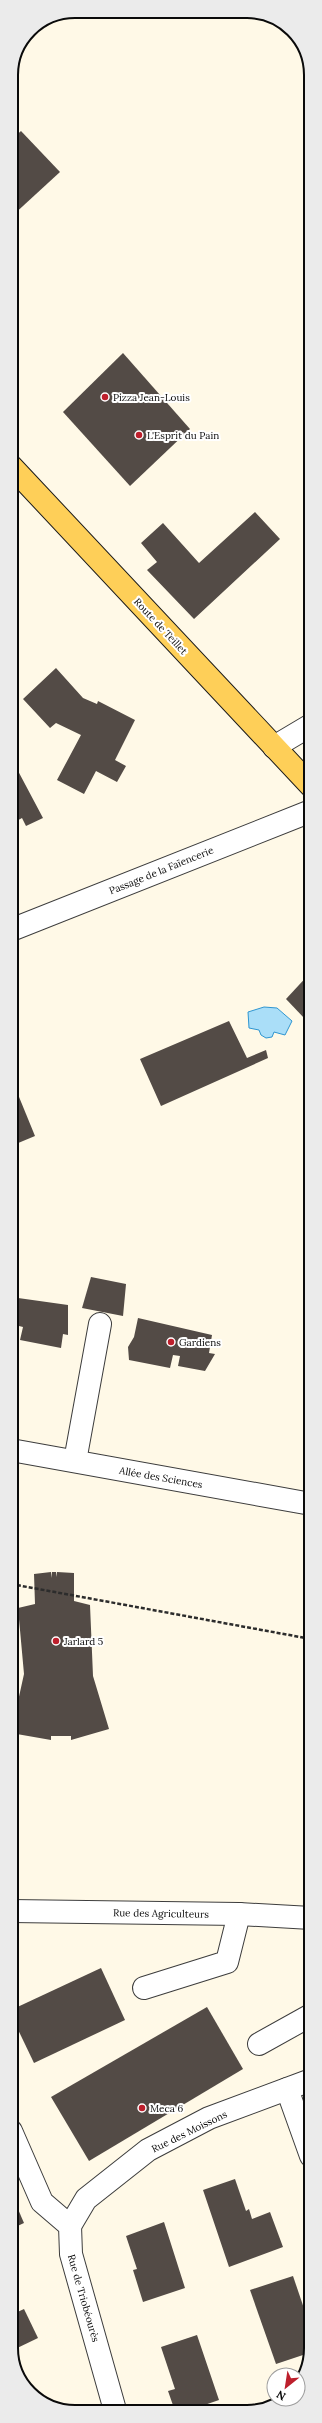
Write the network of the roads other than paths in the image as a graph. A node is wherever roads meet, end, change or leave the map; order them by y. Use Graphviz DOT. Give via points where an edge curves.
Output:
graph roads {
  1 [pos="18,473"];
  2 [pos="304,729"];
  3 [pos="274,747"];
  4 [pos="304,779"];
  5 [pos="304,814"];
  6 [pos="18,927"];
  7 [pos="100,1324"];
  8 [pos="18,1451"];
  9 [pos="75,1461"];
  10 [pos="304,1503"];
  11 [pos="18,1911"];
  12 [pos="239,1914"];
  13 [pos="304,1918"];
  14 [pos="144,1988"];
  15 [pos="304,2019"];
  16 [pos="260,2044"];
  17 [pos="304,2083"];
  18 [pos="287,2089"];
  19 [pos="304,2136"];
  20 [pos="18,2147"];
  21 [pos="70,2226"];
  22 [pos="114,2405"];
  1 -- 3 [label="main road, Route de Teillet"];
  2 -- 3 [label="street"];
  3 -- 4 [label="main road, Route de Teillet"];
  5 -- 6 [label="street, Passage de la Faïencerie"];
  7 -- 9 [label="street"];
  8 -- 9 [label="street, Allée des Sciences"];
  9 -- 10 [label="street, Allée des Sciences"];
  11 -- 12 [label="street, Rue des Agriculteurs"];
  12 -- 13 [label="street, Rue des Agriculteurs"];
  12 -- 14 [label="street" via="227,1962"];
  15 -- 16 [label="street"];
  17 -- 18 [label="street, Rue des Moissons"];
  18 -- 19 [label="street"];
  18 -- 21 [label="street, Rue des Moissons" via="209,2118 148,2150 86,2199"];
  20 -- 21 [label="street" via="42,2202"];
  21 -- 22 [label="street, Rue de Triobéourès" via="71,2254"];
}
